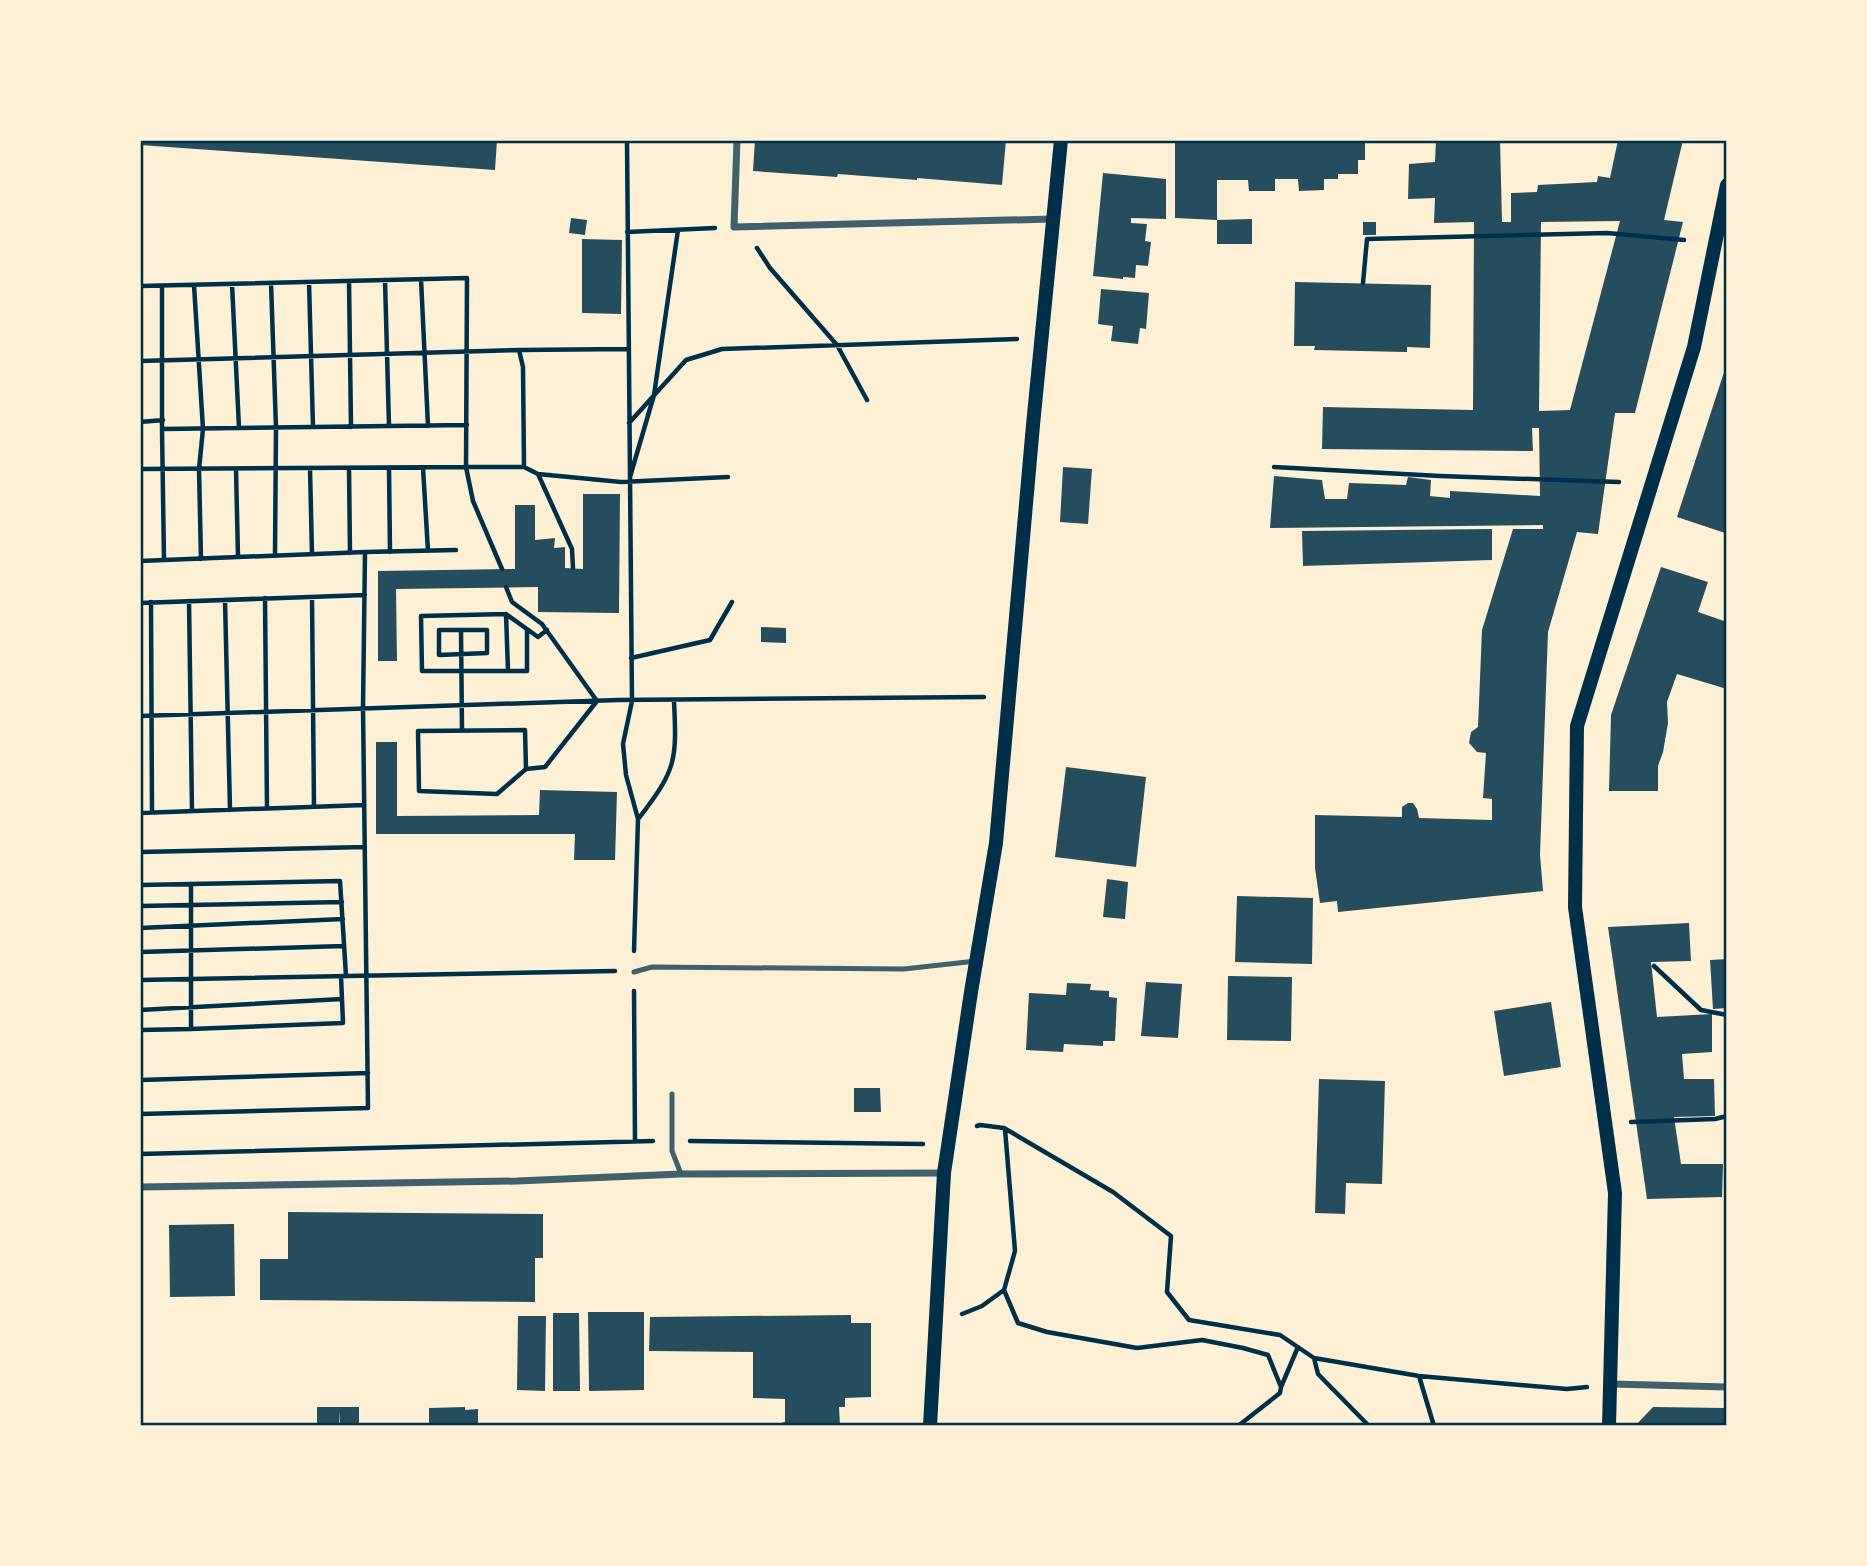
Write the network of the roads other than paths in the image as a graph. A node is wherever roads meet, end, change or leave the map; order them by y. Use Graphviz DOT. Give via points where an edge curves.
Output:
graph roads {
  1 [pos="737,140"];
  2 [pos="1061,140"];
  3 [pos="1727,185"];
  4 [pos="1052,219"];
  5 [pos="976,961"];
  6 [pos="634,972"];
  7 [pos="672,1094"];
  8 [pos="944,1173"];
  9 [pos="681,1174"];
  10 [pos="140,1187"];
  11 [pos="1612,1384"];
  12 [pos="1727,1387"];
  13 [pos="930,1426"];
  14 [pos="1609,1426"];
  1 -- 4 [label="street" via="734,228"];
  2 -- 4 [label="main road"];
  3 -- 11 [label="main road" via="1694,347 1577,726 1575,907 1615,1193"];
  4 -- 5 [label="main road" via="996,843"];
  5 -- 6 [label="lane" via="904,969 652,967"];
  5 -- 8 [label="main road"];
  7 -- 9 [label="lane" via="672,1151"];
  8 -- 9 [label="street"];
  8 -- 13 [label="main road"];
  9 -- 10 [label="street"];
  11 -- 12 [label="street"];
  11 -- 14 [label="main road"];
}
